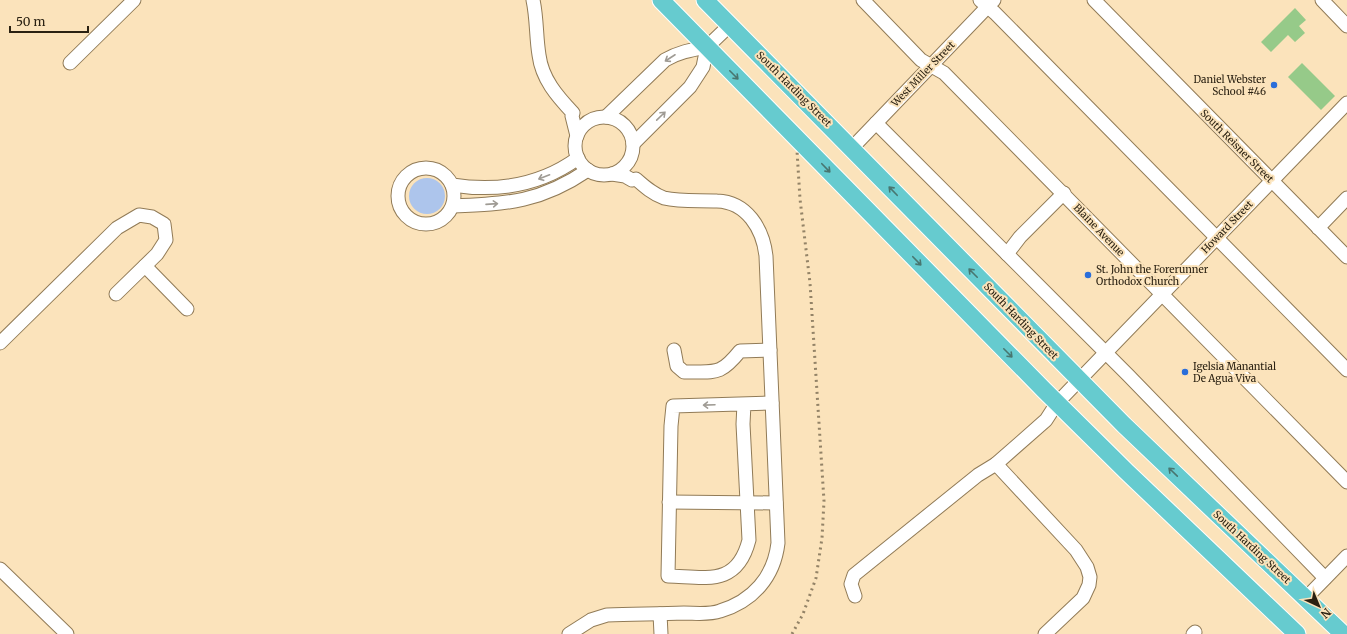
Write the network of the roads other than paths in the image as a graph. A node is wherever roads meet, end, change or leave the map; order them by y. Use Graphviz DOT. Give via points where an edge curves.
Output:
graph roads {
  1 [pos="134,0"];
  2 [pos="533,0"];
  3 [pos="660,0"];
  4 [pos="706,0"];
  5 [pos="863,0"];
  6 [pos="1094,0"];
  7 [pos="1322,0"];
  8 [pos="987,2"];
  9 [pos="730,25"];
  10 [pos="1347,26"];
  11 [pos="707,48"];
  12 [pos="70,63"];
  13 [pos="931,65"];
  14 [pos="1347,103"];
  15 [pos="573,113"];
  16 [pos="601,117"];
  17 [pos="876,123"];
  18 [pos="577,136"];
  19 [pos="852,148"];
  20 [pos="632,149"];
  21 [pos="578,158"];
  22 [pos="588,170"];
  23 [pos="612,174"];
  24 [pos="636,179"];
  25 [pos="1272,180"];
  26 [pos="452,186"];
  27 [pos="1064,193"];
  28 [pos="1347,198"];
  29 [pos="453,206"];
  30 [pos="1318,228"];
  31 [pos="1217,237"];
  32 [pos="1007,254"];
  33 [pos="1347,258"];
  34 [pos="145,266"];
  35 [pos="116,294"];
  36 [pos="1162,294"];
  37 [pos="187,309"];
  38 [pos="0,343"];
  39 [pos="674,350"];
  40 [pos="770,350"];
  41 [pos="1105,353"];
  42 [pos="1347,370"];
  43 [pos="1079,380"];
  44 [pos="772,403"];
  45 [pos="1057,403"];
  46 [pos="744,404"];
  47 [pos="996,464"];
  48 [pos="1347,482"];
  49 [pos="669,502"];
  50 [pos="747,503"];
  51 [pos="776,503"];
  52 [pos="1347,556"];
  53 [pos="0,569"];
  54 [pos="1325,578"];
  55 [pos="855,596"];
  56 [pos="1306,598"];
  57 [pos="660,614"];
  58 [pos="67,634"];
  59 [pos="569,634"];
  60 [pos="661,634"];
  61 [pos="1045,634"];
  62 [pos="1297,634"];
  63 [pos="1343,634"];
  1 -- 12 [label="street"];
  2 -- 15 [label="street" via="541,65 555,93"];
  3 -- 11 [label="main road"];
  4 -- 9 [label="main road, South Harding Street"];
  5 -- 13 [label="street, Blaine Avenue" via="921,60"];
  6 -- 25 [label="street, South Reisner Street"];
  7 -- 10 [label="street"];
  8 -- 13 [label="street, West Miller Street"];
  8 -- 31 [label="street"];
  9 -- 11 [label="street"];
  9 -- 19 [label="main road, South Harding Street"];
  11 -- 16 [label="street, one-way" via="685,51 665,60"];
  20 -- 11 [label="street, one-way" via="690,87 703,67"];
  11 -- 45 [label="main road, one-way"];
  13 -- 17 [label="street, West Miller Street"];
  13 -- 27 [label="street, Blaine Avenue" via="944,73"];
  14 -- 25 [label="street, Howard Street"];
  15 -- 16 [label="street"];
  15 -- 18 [label="street"];
  16 -- 18 [label="street" via="585,124"];
  16 -- 20 [label="street" via="619,121 626,126 630,133"];
  17 -- 19 [label="street, West Miller Street"];
  17 -- 32 [label="street"];
  18 -- 21 [label="street" via="575,146"];
  43 -- 19 [label="main road, South Harding Street, one-way"];
  20 -- 23 [label="street" via="624,167"];
  20 -- 24 [label="street"];
  21 -- 22 [label="street"];
  21 -- 26 [label="street, one-way" via="551,174 519,184 483,188"];
  22 -- 23 [label="street" via="598,174"];
  29 -- 22 [label="street, one-way" via="497,204 532,198 555,190"];
  23 -- 24 [label="street"];
  24 -- 40 [label="street" via="652,193 664,198 726,202 740,209 754,222 761,232 765,248"];
  25 -- 30 [label="street, South Reisner Street"];
  25 -- 31 [label="street, Howard Street"];
  26 -- 29 [label="street" via="455,197"];
  26 -- 29 [label="street" via="446,176 439,171 431,168 418,169 404,179 398,195 404,214 420,224 438,222"];
  27 -- 32 [label="street" via="1020,237"];
  27 -- 36 [label="street, Blaine Avenue"];
  28 -- 30 [label="street"];
  30 -- 33 [label="street, South Reisner Street"];
  31 -- 36 [label="street, Howard Street"];
  31 -- 42 [label="street"];
  32 -- 41 [label="street"];
  34 -- 35 [label="street"];
  34 -- 37 [label="street"];
  34 -- 38 [label="street" via="166,240 164,224 152,217 139,215 117,228"];
  36 -- 41 [label="street, Howard Street"];
  36 -- 48 [label="street, Blaine Avenue"];
  39 -- 40 [label="street" via="677,366 684,372 718,371 731,363 740,351"];
  40 -- 44 [label="street"];
  41 -- 43 [label="street, Howard Street"];
  41 -- 54 [label="street"];
  43 -- 45 [label="street, Howard Street"];
  56 -- 43 [label="main road, South Harding Street, one-way"];
  44 -- 46 [label="street"];
  44 -- 51 [label="street"];
  45 -- 47 [label="street, Howard Street" via="1046,420"];
  45 -- 62 [label="main road"];
  46 -- 49 [label="street, one-way" via="673,406"];
  46 -- 50 [label="street"];
  47 -- 55 [label="street, Howard Street" via="854,575 851,584"];
  47 -- 61 [label="street" via="1076,550 1087,566 1090,576 1083,598"];
  49 -- 50 [label="street"];
  49 -- 50 [label="street" via="668,576 716,577 730,572 745,553 749,540"];
  50 -- 51 [label="street"];
  51 -- 57 [label="street" via="778,543 775,557 770,572 755,591 740,603 720,611"];
  52 -- 54 [label="street"];
  53 -- 58 [label="street"];
  54 -- 56 [label="street"];
  56 -- 63 [label="main road, South Harding Street"];
  57 -- 59 [label="street" via="607,615 591,620"];
  57 -- 60 [label="street"];
}
